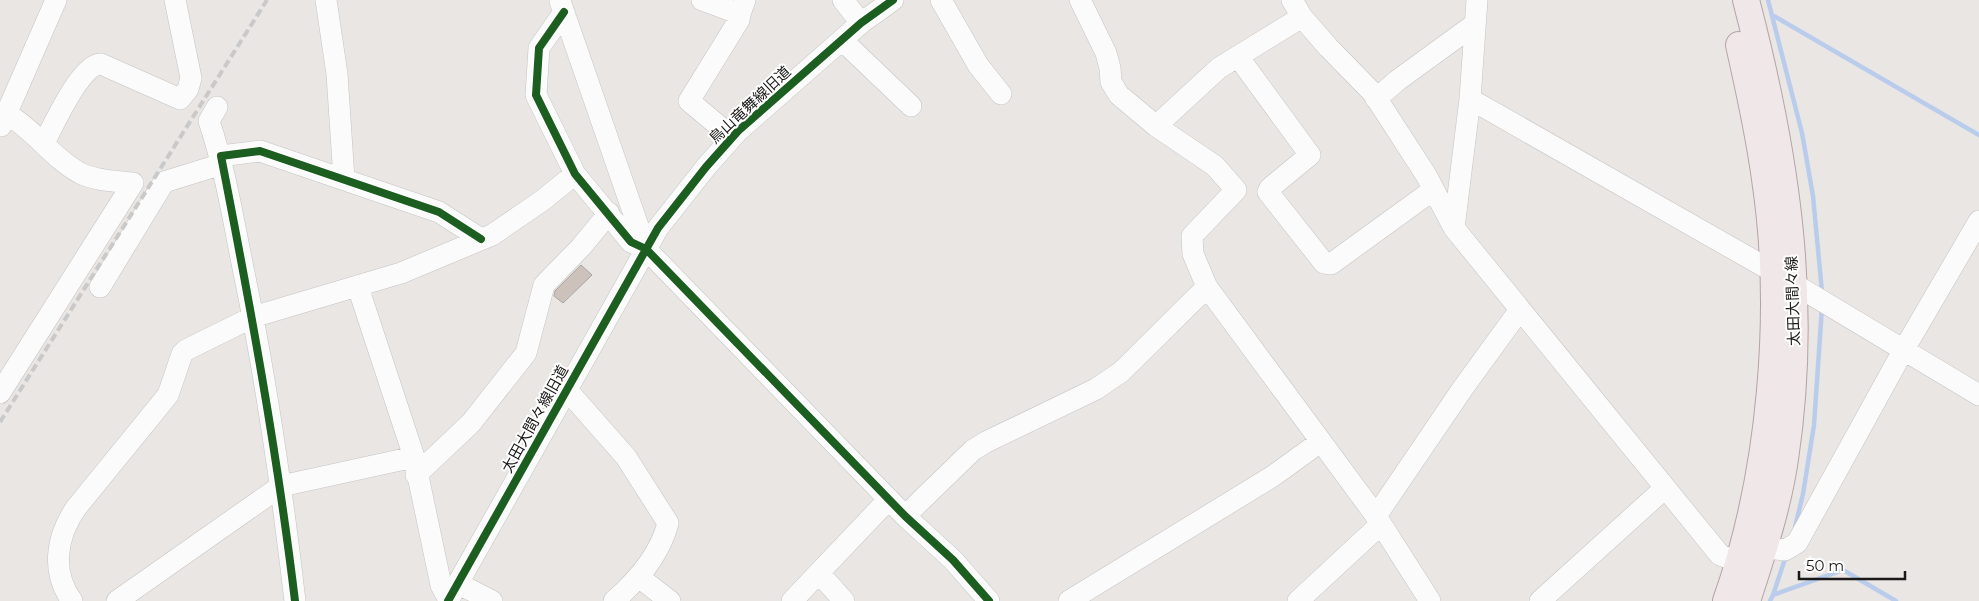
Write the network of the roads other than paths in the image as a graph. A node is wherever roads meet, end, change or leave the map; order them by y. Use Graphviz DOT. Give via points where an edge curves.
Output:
graph roads {
  1 [pos="56,0"];
  2 [pos="175,0"];
  3 [pos="326,0"];
  4 [pos="702,0"];
  5 [pos="843,0"];
  6 [pos="893,0"];
  7 [pos="941,0"];
  8 [pos="1080,0"];
  9 [pos="1477,0"];
  10 [pos="1727,0"];
  11 [pos="1746,0"];
  12 [pos="562,6"];
  13 [pos="742,7"];
  14 [pos="1297,8"];
  15 [pos="861,23"];
  16 [pos="1475,24"];
  17 [pos="842,40"];
  18 [pos="1239,58"];
  19 [pos="1001,94"];
  20 [pos="1376,98"];
  21 [pos="1470,99"];
  22 [pos="911,106"];
  23 [pos="217,107"];
  24 [pos="2,119"];
  25 [pos="1156,126"];
  26 [pos="732,138"];
  27 [pos="44,143"];
  28 [pos="222,160"];
  29 [pos="575,174"];
  30 [pos="344,179"];
  31 [pos="1433,190"];
  32 [pos="608,213"];
  33 [pos="1979,221"];
  34 [pos="1454,228"];
  35 [pos="481,239"];
  36 [pos="646,249"];
  37 [pos="1772,271"];
  38 [pos="1795,285"];
  39 [pos="100,287"];
  40 [pos="358,287"];
  41 [pos="1207,287"];
  42 [pos="1519,311"];
  43 [pos="253,318"];
  44 [pos="1903,351"];
  45 [pos="4,379"];
  46 [pos="567,390"];
  47 [pos="1979,395"];
  48 [pos="1320,442"];
  49 [pos="415,466"];
  50 [pos="281,486"];
  51 [pos="1665,488"];
  52 [pos="888,500"];
  53 [pos="904,516"];
  54 [pos="1378,520"];
  55 [pos="1764,548"];
  56 [pos="1739,562"];
  57 [pos="819,573"];
  58 [pos="640,578"];
  59 [pos="452,595"];
  60 [pos="72,601"];
  61 [pos="117,601"];
  62 [pos="295,601"];
  63 [pos="492,601"];
  64 [pos="614,601"];
  65 [pos="670,601"];
  66 [pos="792,601"];
  67 [pos="844,601"];
  68 [pos="989,601"];
  69 [pos="1069,601"];
  70 [pos="1298,601"];
  71 [pos="1430,601"];
  72 [pos="1540,601"];
  73 [pos="1726,601"];
  74 [pos="1747,601"];
  1 -- 24 [label="street"];
  2 -- 27 [label="street" via="191,78 180,99 96,63 68,98"];
  3 -- 30 [label="street" via="337,74"];
  4 -- 13 [label="street"];
  5 -- 15 [label="street"];
  6 -- 15 [label="street, 鳥山竜舞線旧道"];
  7 -- 19 [label="street" via="978,65"];
  8 -- 25 [label="street" via="1109,60 1111,82 1119,95"];
  9 -- 16 [label="street"];
  10 -- 37 [label="main road, 太田大間々線" via="1754,112 1766,180"];
  11 -- 38 [label="main road, 太田大間々線" via="1772,105 1790,224"];
  12 -- 29 [label="street" via="539,48 536,95"];
  12 -- 36 [label="street"];
  13 -- 26 [label="street" via="739,20 689,101"];
  14 -- 18 [label="street"];
  14 -- 20 [label="street"];
  15 -- 17 [label="street, 鳥山竜舞線旧道"];
  16 -- 20 [label="street"];
  16 -- 21 [label="street"];
  17 -- 22 [label="street"];
  17 -- 26 [label="street, 鳥山竜舞線旧道"];
  18 -- 25 [label="street" via="1219,68"];
  18 -- 31 [label="street" via="1310,154 1268,192 1324,263 1331,264"];
  20 -- 31 [label="street"];
  21 -- 34 [label="street"];
  21 -- 37 [label="street"];
  23 -- 28 [label="street" via="209,120"];
  24 -- 27 [label="street" via="16,119"];
  25 -- 41 [label="street" via="1215,166 1236,190 1192,236 1193,254"];
  26 -- 36 [label="street, 鳥山竜舞線旧道" via="658,228"];
  27 -- 45 [label="street" via="58,158 81,174 100,180 133,183"];
  28 -- 30 [label="street" via="260,151"];
  28 -- 39 [label="street" via="164,182"];
  28 -- 43 [label="street"];
  29 -- 32 [label="street"];
  29 -- 35 [label="street" via="543,200"];
  30 -- 35 [label="street" via="439,212"];
  31 -- 34 [label="street"];
  32 -- 36 [label="street" via="630,242"];
  32 -- 49 [label="street" via="544,285 526,353 471,423"];
  33 -- 44 [label="street"];
  34 -- 42 [label="street"];
  35 -- 40 [label="street" via="401,273"];
  36 -- 46 [label="street, 太田大間々線旧道"];
  36 -- 52 [label="street"];
  37 -- 38 [label="street"];
  37 -- 56 [label="main road, 太田大間々線" via="1774,354 1762,458"];
  38 -- 44 [label="street"];
  38 -- 55 [label="main road, 太田大間々線" via="1796,343 1785,460"];
  40 -- 43 [label="street"];
  40 -- 49 [label="street"];
  41 -- 48 [label="street"];
  41 -- 53 [label="street" via="1122,372 1096,389 973,450"];
  42 -- 51 [label="street"];
  42 -- 54 [label="street" via="1463,388"];
  43 -- 50 [label="street"];
  43 -- 60 [label="street" via="182,354 168,395 71,515 57,563 61,584"];
  44 -- 47 [label="street"];
  44 -- 55 [label="street" via="1797,543 1785,550"];
  46 -- 58 [label="street" via="626,457 668,523"];
  46 -- 59 [label="street, 太田大間々線旧道"];
  48 -- 54 [label="street"];
  48 -- 69 [label="street" via="1273,476"];
  49 -- 50 [label="street"];
  49 -- 59 [label="street" via="441,585"];
  50 -- 61 [label="street"];
  50 -- 62 [label="street"];
  51 -- 56 [label="street" via="1720,555"];
  51 -- 72 [label="street"];
  52 -- 53 [label="street"];
  52 -- 57 [label="street"];
  53 -- 68 [label="street" via="953,560"];
  54 -- 70 [label="street"];
  54 -- 71 [label="street"];
  55 -- 74 [label="main road, 太田大間々線"];
  56 -- 73 [label="main road, 太田大間々線"];
  57 -- 66 [label="street"];
  57 -- 67 [label="street"];
  58 -- 64 [label="street"];
  58 -- 65 [label="street"];
  59 -- 63 [label="street"];
}
